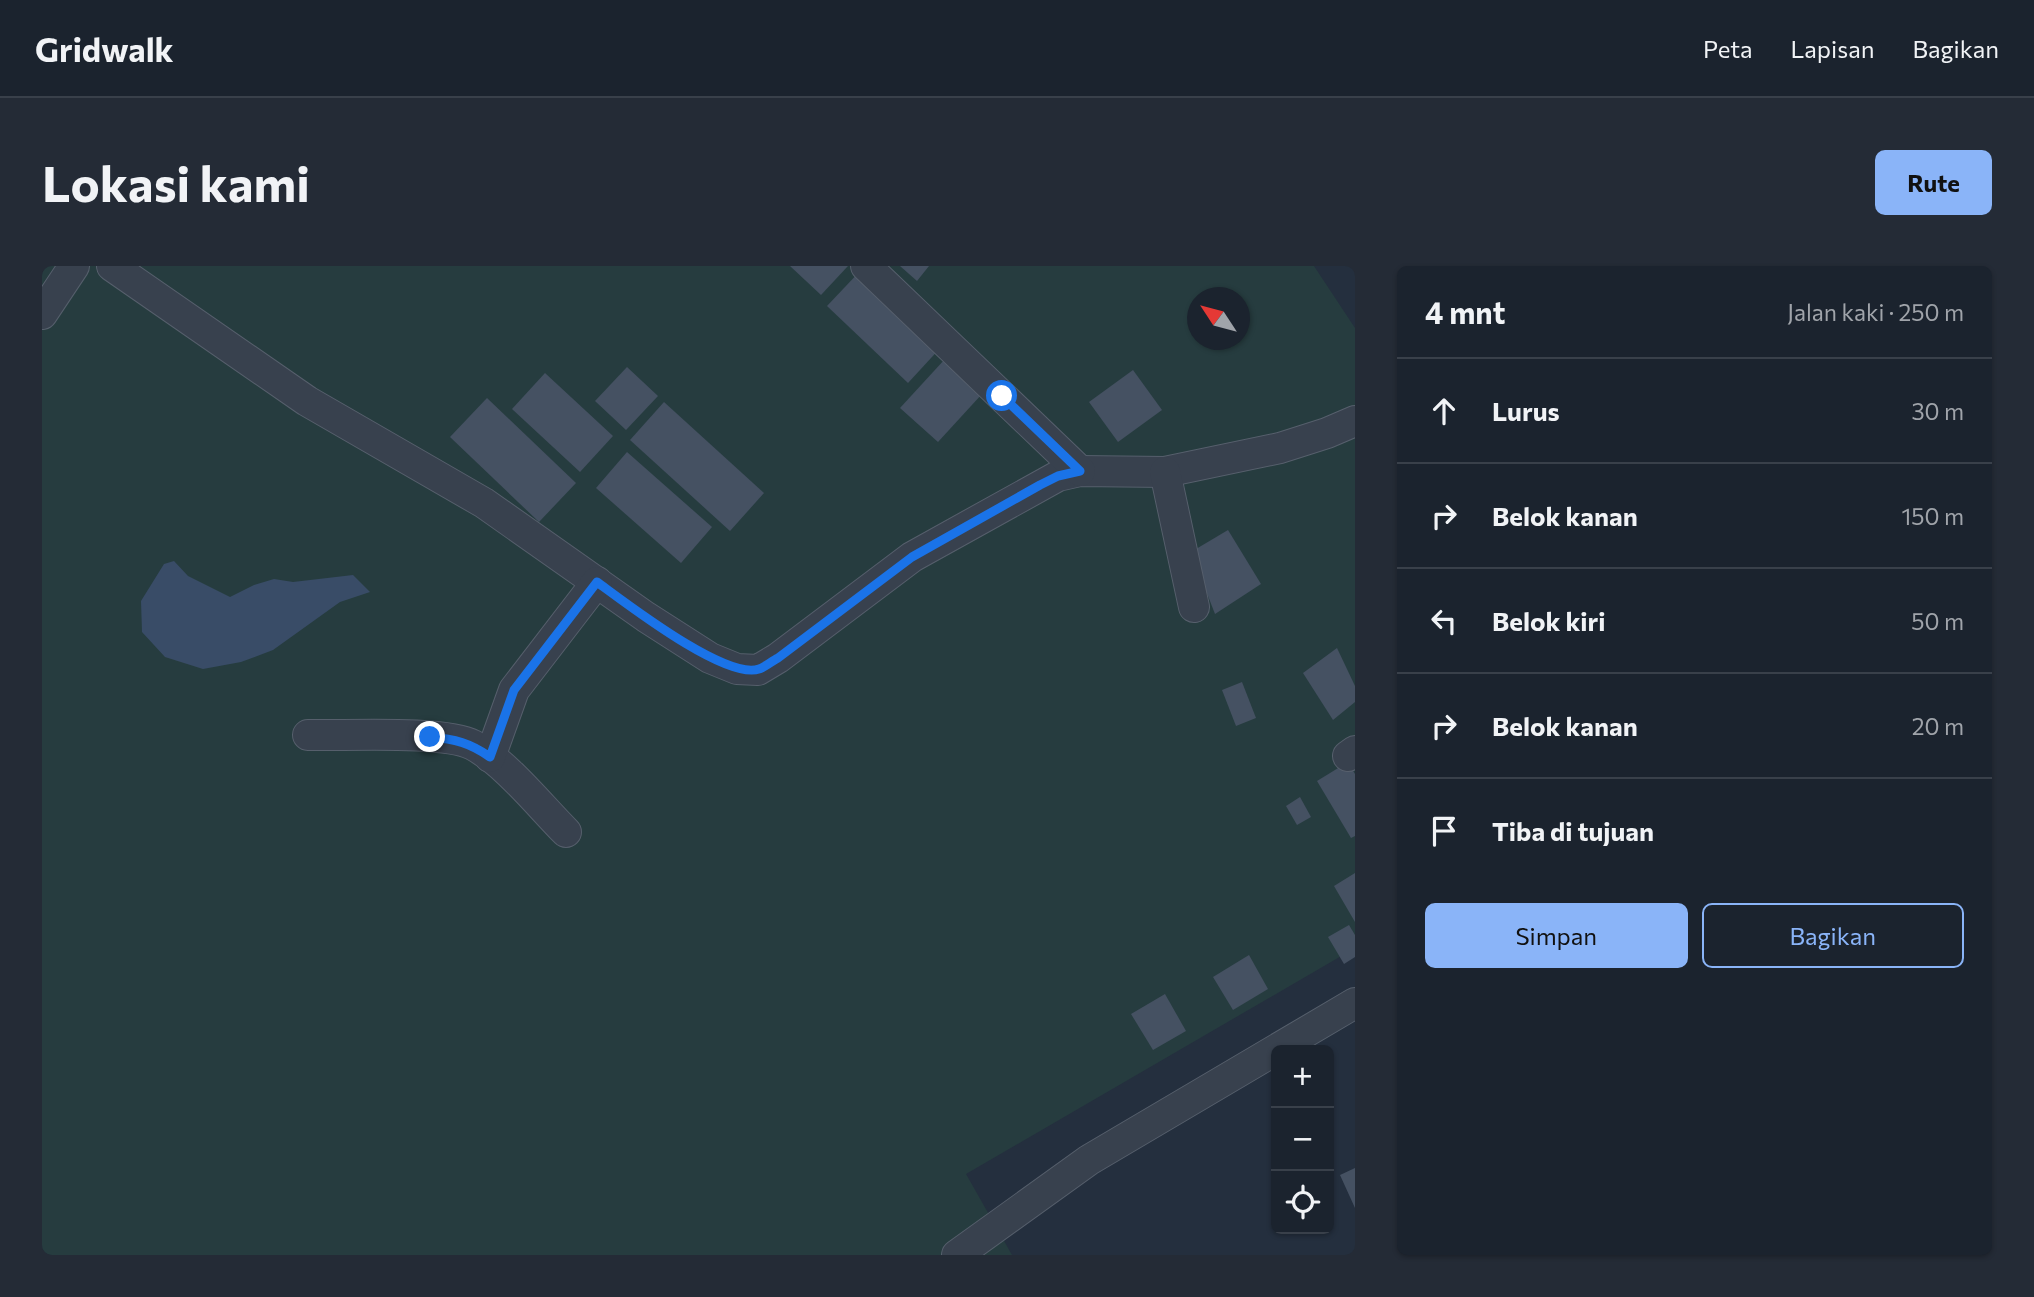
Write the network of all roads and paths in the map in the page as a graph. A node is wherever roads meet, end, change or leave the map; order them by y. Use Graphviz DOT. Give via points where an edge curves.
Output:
graph roads {
  1 [pos="74,266"];
  2 [pos="112,266"];
  3 [pos="866,266"];
  4 [pos="42,314"];
  5 [pos="1355,421"];
  6 [pos="1080,471"];
  7 [pos="1165,472"];
  8 [pos="597,582"];
  9 [pos="1194,607"];
  10 [pos="308,735"];
  11 [pos="490,757"];
  12 [pos="566,832"];
  13 [pos="1355,1003"];
  14 [pos="957,1255"];
  1 -- 4 [label="street"];
  2 -- 8 [label="street" via="307,401 484,503"];
  3 -- 6 [label="street"];
  5 -- 7 [label="street" via="1280,448"];
  6 -- 7 [label="street"];
  6 -- 8 [label="street" via="1040,485 912,557 758,670 737,669 710,658"];
  7 -- 9 [label="street"];
  8 -- 11 [label="street" via="514,690"];
  10 -- 11 [label="street" via="456,739"];
  11 -- 12 [label="street"];
  13 -- 14 [label="street" via="1089,1160"];
}
